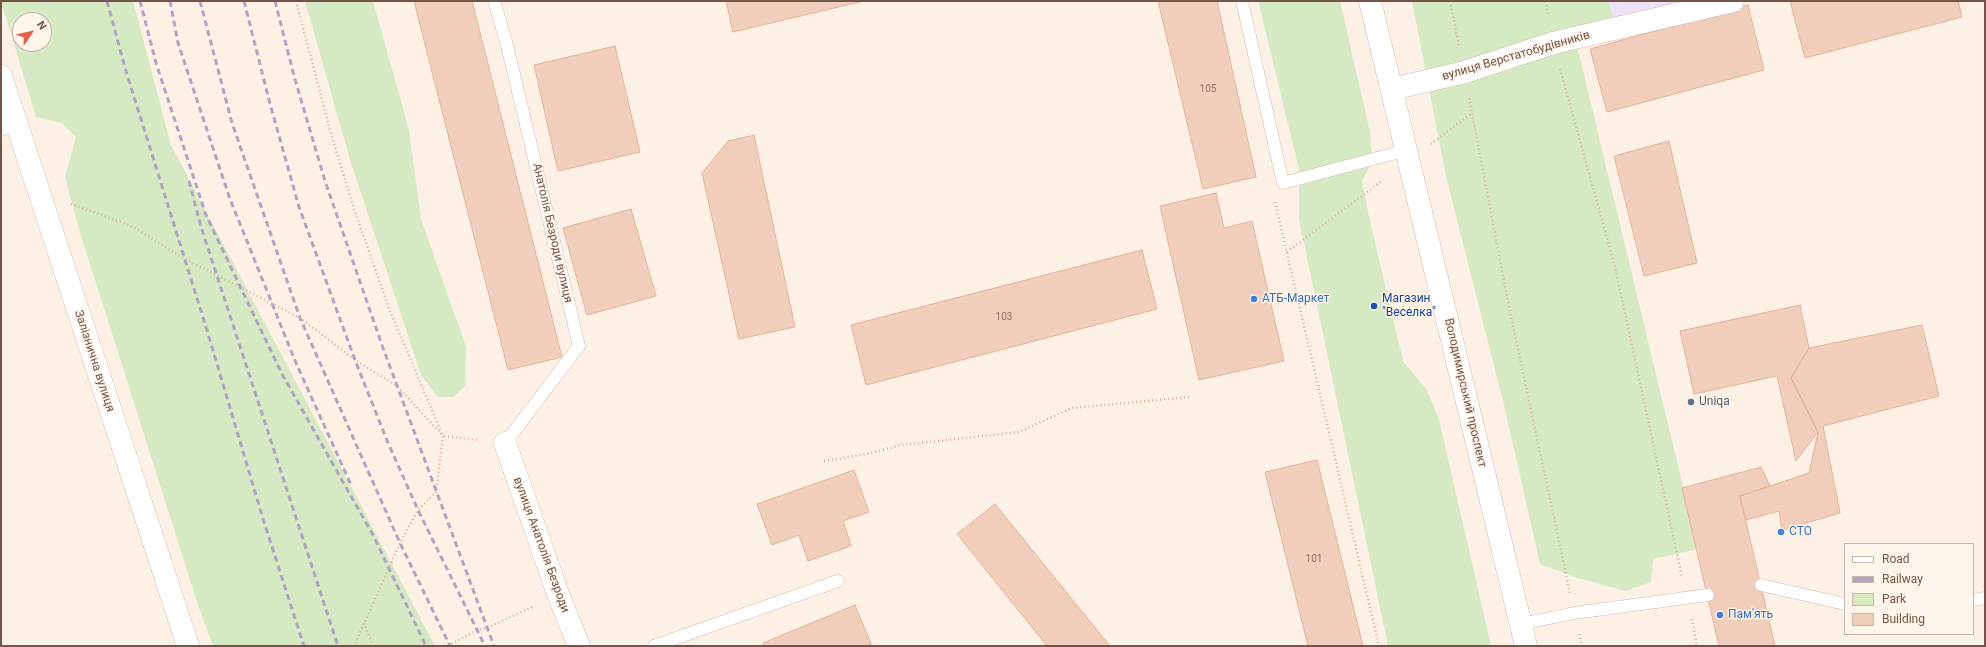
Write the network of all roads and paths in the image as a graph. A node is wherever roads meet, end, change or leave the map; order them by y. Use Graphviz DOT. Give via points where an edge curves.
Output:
graph roads {
  1 [pos="296,1"];
  2 [pos="494,1"];
  3 [pos="1242,1"];
  4 [pos="1370,1"];
  5 [pos="1450,1"];
  6 [pos="1546,1"];
  7 [pos="1733,1"];
  8 [pos="1553,43"];
  9 [pos="1465,72"];
  10 [pos="1,76"];
  11 [pos="1392,89"];
  12 [pos="1472,113"];
  13 [pos="8,122"];
  14 [pos="1408,155"];
  15 [pos="39,192"];
  16 [pos="1274,194"];
  17 [pos="1286,252"];
  18 [pos="1189,397"];
  19 [pos="443,436"];
  20 [pos="505,443"];
  21 [pos="824,461"];
  22 [pos="838,581"];
  23 [pos="1761,585"];
  24 [pos="558,594"];
  25 [pos="1708,595"];
  26 [pos="1687,598"];
  27 [pos="1985,598"];
  28 [pos="1974,600"];
  29 [pos="1844,604"];
  30 [pos="1574,613"];
  31 [pos="364,623"];
  32 [pos="1520,624"];
  33 [pos="188,646"];
  34 [pos="354,646"];
  35 [pos="373,646"];
  36 [pos="448,646"];
  37 [pos="579,646"];
  38 [pos="654,646"];
  39 [pos="1379,646"];
  40 [pos="1526,646"];
  41 [pos="1582,646"];
  42 [pos="1698,646"];
  1 -- 19 [label="path" via="354,209 390,311"];
  2 -- 20 [label="lane, Анатолія Безроди вулиця" via="506,41 579,346"];
  3 -- 14 [label="lane" via="1283,183"];
  4 -- 11 [label="street, Володимирський проспект"];
  5 -- 9 [label="path"];
  6 -- 8 [label="path"];
  7 -- 8 [label="street, вулиця Верстатобудівників"];
  8 -- 9 [label="street, вулиця Верстатобудівників"];
  8 -- 26 [label="path" via="1615,267"];
  9 -- 11 [label="street, вулиця Верстатобудівників"];
  9 -- 12 [label="path"];
  10 -- 13 [label="street, Залізнична вулиця"];
  11 -- 14 [label="street, Володимирський проспект"];
  12 -- 14 [label="path"];
  12 -- 30 [label="path" via="1509,307"];
  13 -- 15 [label="street, Залізнична вулиця"];
  14 -- 17 [label="path"];
  14 -- 32 [label="street, Володимирський проспект"];
  15 -- 19 [label="path" via="132,226 185,259 300,318 355,360 397,386"];
  15 -- 33 [label="street, Залізнична вулиця"];
  16 -- 17 [label="path"];
  17 -- 39 [label="path"];
  18 -- 21 [label="path" via="1072,408 1019,432 901,445"];
  19 -- 20 [label="path"];
  19 -- 31 [label="path" via="436,492 418,510 400,542"];
  20 -- 24 [label="street, вулиця Анатолія Безроди"];
  22 -- 38 [label="lane"];
  23 -- 29 [label="lane"];
  24 -- 36 [label="path" via="487,628 477,630"];
  24 -- 37 [label="street, вулиця Анатолія Безроди"];
  25 -- 26 [label="lane"];
  26 -- 30 [label="lane"];
  26 -- 42 [label="path"];
  27 -- 28 [label="lane"];
  30 -- 32 [label="lane"];
  30 -- 41 [label="path"];
  31 -- 34 [label="path"];
  31 -- 35 [label="path"];
  32 -- 40 [label="street, Володимирський проспект"];
}
